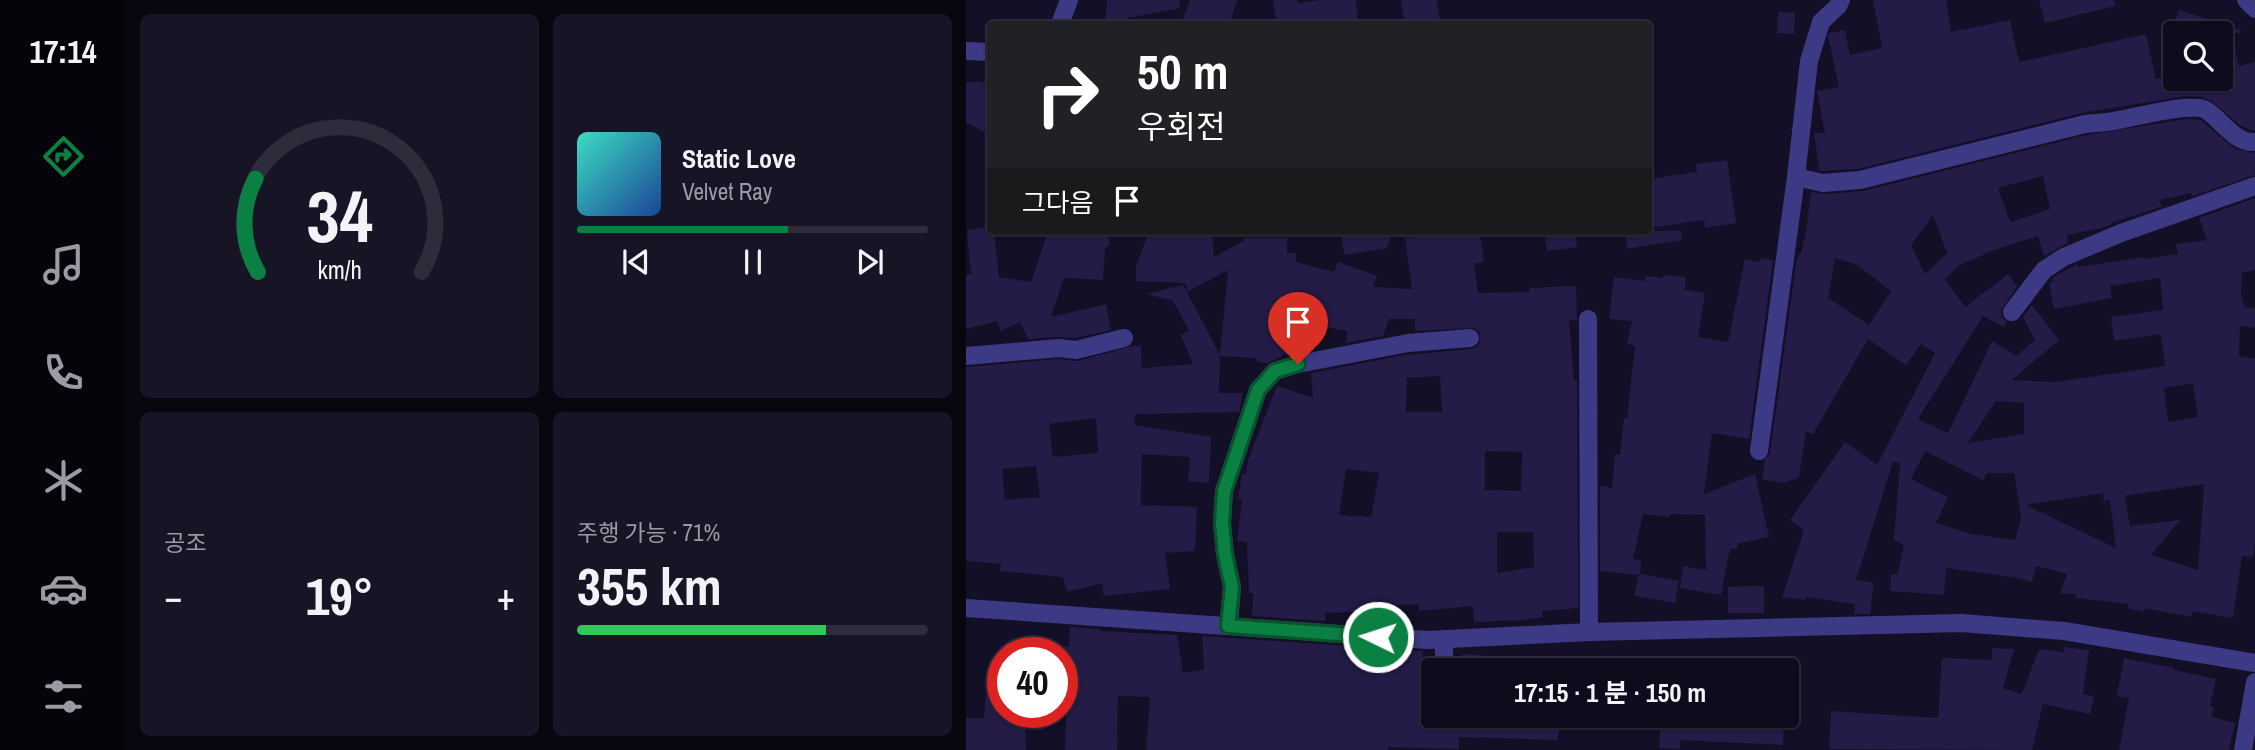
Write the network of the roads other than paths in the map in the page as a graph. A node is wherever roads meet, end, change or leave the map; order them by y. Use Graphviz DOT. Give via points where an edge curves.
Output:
graph roads {
  1 [pos="1069,0"];
  2 [pos="1841,0"];
  3 [pos="2246,0"];
  4 [pos="2255,9"];
  5 [pos="1061,21"];
  6 [pos="966,51"];
  7 [pos="987,52"];
  8 [pos="2255,142"];
  9 [pos="1796,177"];
  10 [pos="2255,186"];
  11 [pos="2012,312"];
  12 [pos="1588,319"];
  13 [pos="1124,338"];
  14 [pos="1470,338"];
  15 [pos="966,356"];
  16 [pos="1759,451"];
  17 [pos="966,608"];
  18 [pos="1228,626"];
  19 [pos="1590,632"];
  20 [pos="1444,640"];
  21 [pos="1444,658"];
  22 [pos="2255,663"];
  23 [pos="2255,682"];
  24 [pos="2243,750"];
  1 -- 5 [label="street"];
  2 -- 9 [label="street" via="1821,22 1809,61"];
  3 -- 4 [label="street"];
  6 -- 7 [label="street"];
  8 -- 9 [label="street" via="2248,143 2205,109 2189,107 2085,124 1860,180 1823,183"];
  9 -- 16 [label="street"];
  10 -- 11 [label="street" via="2064,257 2044,270"];
  12 -- 19 [label="street"];
  13 -- 15 [label="street" via="1076,350"];
  14 -- 18 [label="street" via="1408,343 1298,364 1275,371 1258,390 1224,491 1222,523 1232,587"];
  17 -- 18 [label="street"];
  18 -- 20 [label="street"];
  19 -- 20 [label="street"];
  19 -- 22 [label="street" via="1974,624 2064,631"];
  20 -- 21 [label="street"];
  23 -- 24 [label="street"];
}
